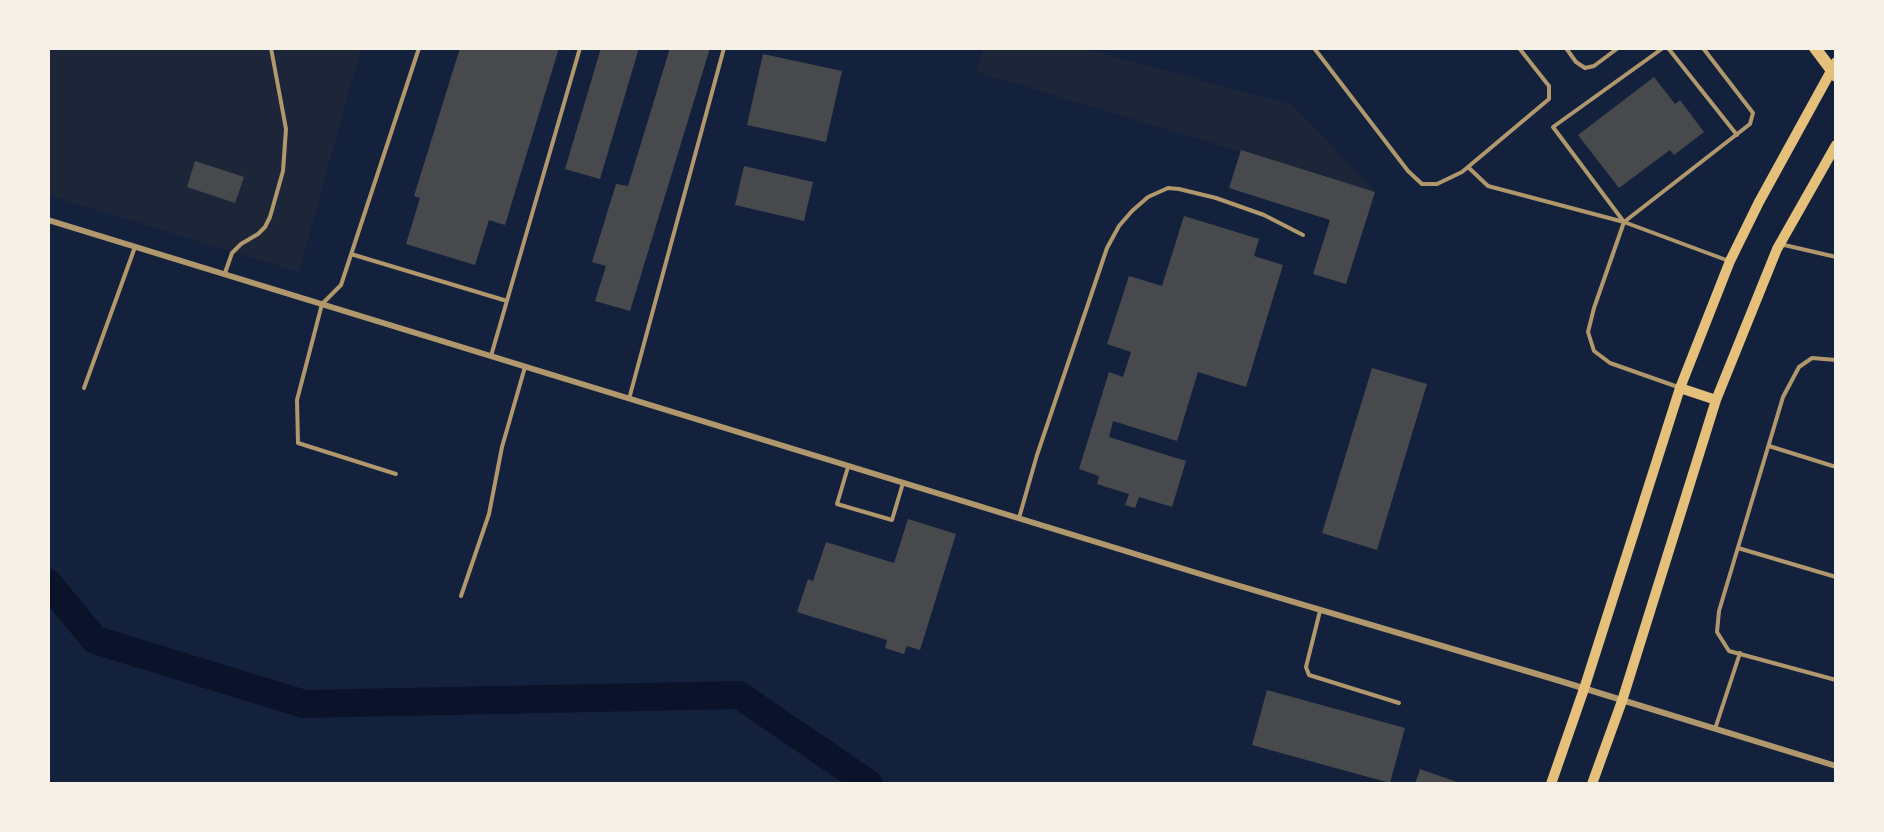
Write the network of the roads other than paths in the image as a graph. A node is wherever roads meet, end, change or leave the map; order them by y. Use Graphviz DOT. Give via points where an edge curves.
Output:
graph roads {
  1 [pos="271,48"];
  2 [pos="419,48"];
  3 [pos="580,48"];
  4 [pos="724,48"];
  5 [pos="1314,48"];
  6 [pos="1520,48"];
  7 [pos="1566,48"];
  8 [pos="1618,48"];
  9 [pos="1663,48"];
  10 [pos="1668,48"];
  11 [pos="1703,48"];
  12 [pos="1815,48"];
  13 [pos="1835,69"];
  14 [pos="1737,135"];
  15 [pos="1836,145"];
  16 [pos="1467,167"];
  17 [pos="48,220"];
  18 [pos="1624,222"];
  19 [pos="1303,236"];
  20 [pos="1780,244"];
  21 [pos="135,247"];
  22 [pos="351,254"];
  23 [pos="1836,257"];
  24 [pos="1730,261"];
  25 [pos="225,273"];
  26 [pos="507,301"];
  27 [pos="321,304"];
  28 [pos="491,356"];
  29 [pos="1836,360"];
  30 [pos="525,367"];
  31 [pos="84,388"];
  32 [pos="1680,388"];
  33 [pos="629,399"];
  34 [pos="1716,400"];
  35 [pos="1768,446"];
  36 [pos="848,466"];
  37 [pos="1836,467"];
  38 [pos="396,474"];
  39 [pos="903,483"];
  40 [pos="1019,518"];
  41 [pos="1738,548"];
  42 [pos="1836,577"];
  43 [pos="461,596"];
  44 [pos="1321,610"];
  45 [pos="1740,653"];
  46 [pos="1836,680"];
  47 [pos="1584,689"];
  48 [pos="1622,701"];
  49 [pos="1399,702"];
  50 [pos="1715,729"];
  51 [pos="1836,766"];
  52 [pos="1551,784"];
  53 [pos="1592,784"];
  1 -- 25 [label="lane" via="286,129 283,171 265,227 232,254"];
  2 -- 22 [label="lane"];
  3 -- 26 [label="lane"];
  4 -- 33 [label="lane"];
  5 -- 16 [label="lane" via="1422,184 1437,184"];
  6 -- 16 [label="lane" via="1549,86 1549,99"];
  7 -- 8 [label="lane" via="1585,68"];
  9 -- 18 [label="lane" via="1553,127"];
  10 -- 14 [label="lane"];
  11 -- 14 [label="lane" via="1753,112 1750,124"];
  12 -- 13 [label="main road"];
  13 -- 24 [label="main road"];
  14 -- 18 [label="lane"];
  15 -- 20 [label="main road"];
  16 -- 18 [label="lane" via="1488,186"];
  17 -- 21 [label="street"];
  18 -- 24 [label="lane"];
  18 -- 32 [label="lane" via="1588,332 1594,351 1610,363"];
  19 -- 40 [label="lane" via="1264,215 1179,189 1168,188 1148,197 1132,211 1107,248"];
  20 -- 23 [label="lane"];
  20 -- 34 [label="main road"];
  21 -- 25 [label="street"];
  21 -- 31 [label="lane"];
  22 -- 26 [label="lane"];
  22 -- 27 [label="lane" via="340,285"];
  24 -- 32 [label="main road"];
  25 -- 27 [label="street"];
  26 -- 28 [label="lane"];
  27 -- 28 [label="street"];
  27 -- 38 [label="lane" via="297,400 298,443"];
  28 -- 30 [label="street"];
  29 -- 35 [label="lane" via="1812,358 1799,367 1783,397"];
  30 -- 33 [label="street"];
  30 -- 43 [label="lane" via="502,447 489,514"];
  32 -- 34 [label="main road"];
  32 -- 47 [label="main road"];
  33 -- 36 [label="street"];
  34 -- 48 [label="main road"];
  35 -- 37 [label="lane"];
  35 -- 41 [label="lane"];
  36 -- 39 [label="street"];
  36 -- 39 [label="lane" via="837,504 892,520"];
  39 -- 40 [label="street"];
  40 -- 44 [label="street"];
  41 -- 42 [label="lane"];
  41 -- 45 [label="lane" via="1719,611 1717,632 1729,651"];
  44 -- 47 [label="street"];
  44 -- 49 [label="lane" via="1306,667 1309,675"];
  45 -- 46 [label="lane"];
  45 -- 50 [label="lane"];
  47 -- 48 [label="street"];
  47 -- 52 [label="main road"];
  48 -- 50 [label="street"];
  48 -- 53 [label="main road"];
  50 -- 51 [label="street"];
}
